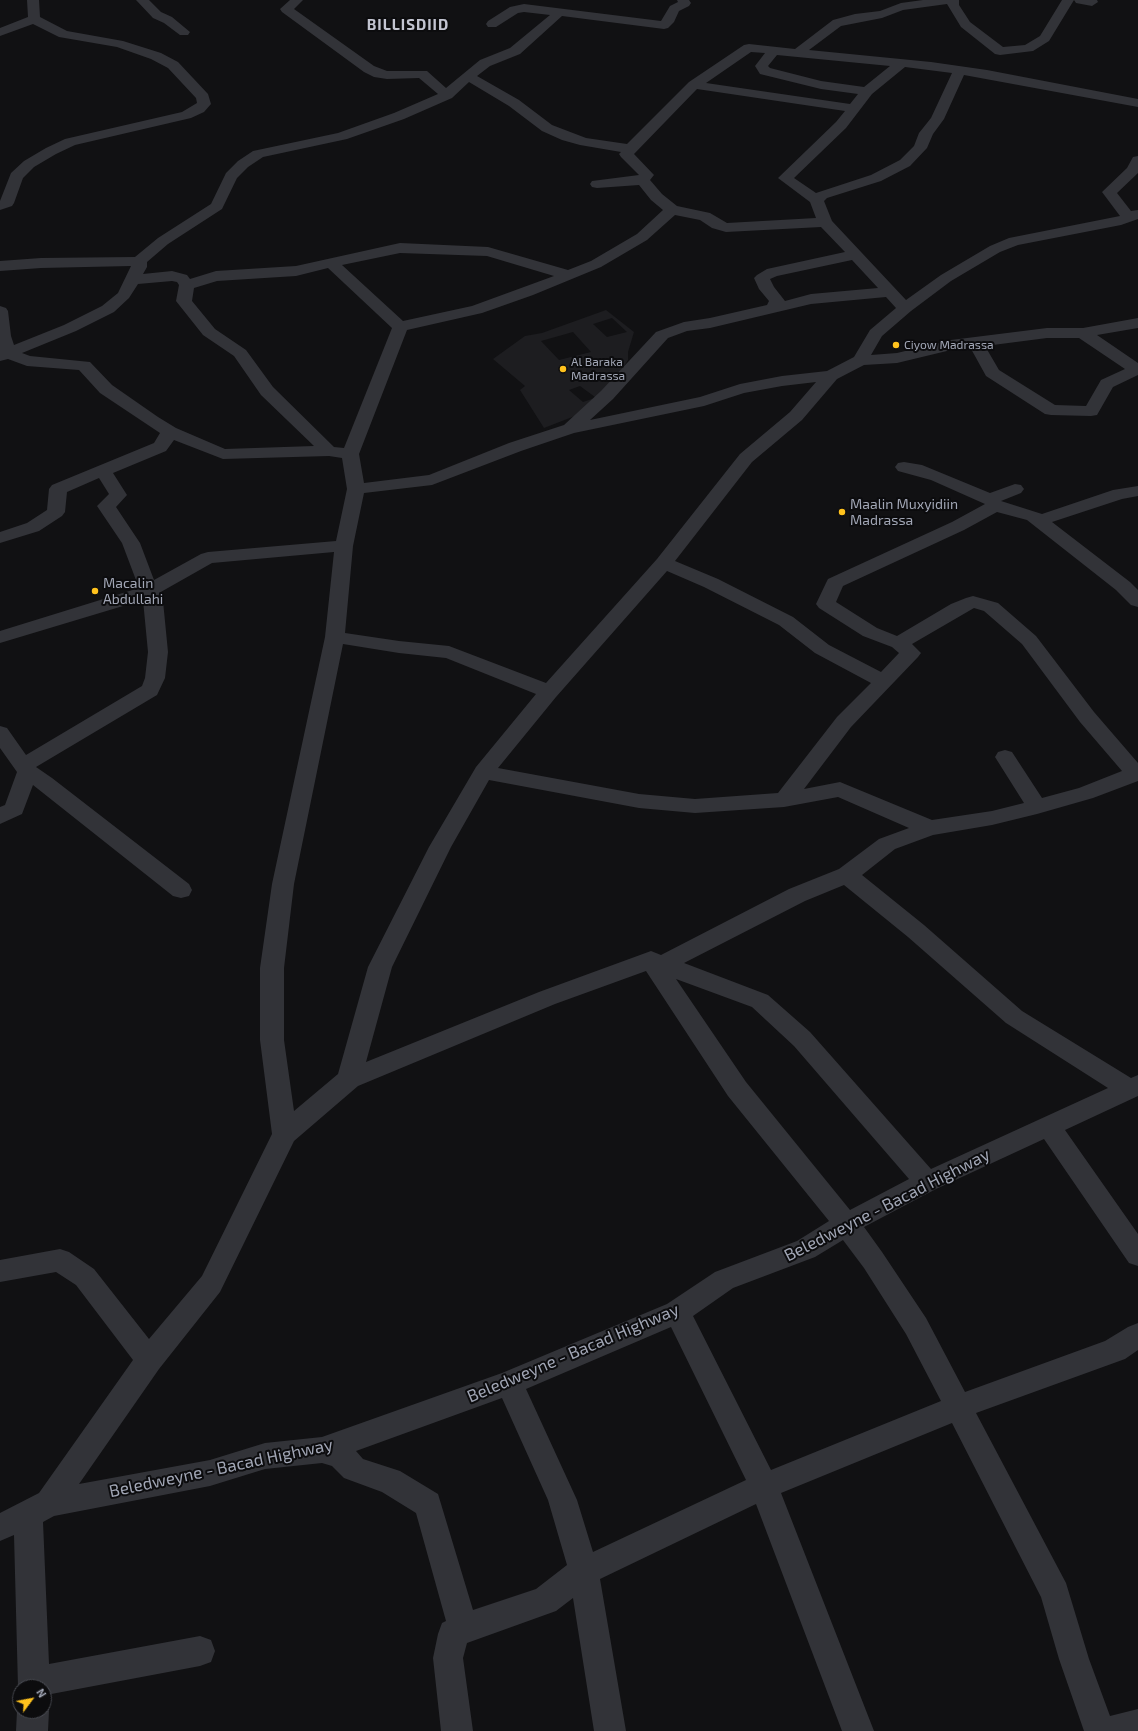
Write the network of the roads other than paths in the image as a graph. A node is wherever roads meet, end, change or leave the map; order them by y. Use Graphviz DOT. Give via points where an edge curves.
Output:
graph roads {
  1 [pos="33,0"];
  2 [pos="142,0"];
  3 [pos="296,0"];
  4 [pos="304,0"];
  5 [pos="947,0"];
  6 [pos="953,0"];
  7 [pos="1068,0"];
  8 [pos="686,1"];
  9 [pos="558,6"];
  10 [pos="34,19"];
  11 [pos="492,24"];
  12 [pos="0,32"];
  13 [pos="184,32"];
  14 [pos="774,50"];
  15 [pos="1000,51"];
  16 [pos="799,52"];
  17 [pos="902,63"];
  18 [pos="959,71"];
  19 [pos="987,74"];
  20 [pos="468,76"];
  21 [pos="694,85"];
  22 [pos="867,91"];
  23 [pos="447,95"];
  24 [pos="1138,103"];
  25 [pos="853,108"];
  26 [pos="630,149"];
  27 [pos="1138,160"];
  28 [pos="642,180"];
  29 [pos="598,184"];
  30 [pos="816,200"];
  31 [pos="0,206"];
  32 [pos="672,210"];
  33 [pos="1133,215"];
  34 [pos="825,222"];
  35 [pos="855,255"];
  36 [pos="139,261"];
  37 [pos="332,264"];
  38 [pos="0,266"];
  39 [pos="569,276"];
  40 [pos="133,280"];
  41 [pos="187,285"];
  42 [pos="890,292"];
  43 [pos="774,308"];
  44 [pos="905,308"];
  45 [pos="0,311"];
  46 [pos="1138,323"];
  47 [pos="400,327"];
  48 [pos="1083,333"];
  49 [pos="976,343"];
  50 [pos="4,355"];
  51 [pos="860,360"];
  52 [pos="1137,369"];
  53 [pos="832,376"];
  54 [pos="570,429"];
  55 [pos="170,432"];
  56 [pos="329,451"];
  57 [pos="350,454"];
  58 [pos="904,467"];
  59 [pos="103,470"];
  60 [pos="356,489"];
  61 [pos="1015,489"];
  62 [pos="1138,491"];
  63 [pos="992,503"];
  64 [pos="1038,521"];
  65 [pos="0,538"];
  66 [pos="344,546"];
  67 [pos="664,563"];
  68 [pos="148,591"];
  69 [pos="1138,601"];
  70 [pos="0,637"];
  71 [pos="336,637"];
  72 [pos="900,643"];
  73 [pos="883,681"];
  74 [pos="549,692"];
  75 [pos="0,733"];
  76 [pos="1004,757"];
  77 [pos="25,769"];
  78 [pos="483,772"];
  79 [pos="1136,773"];
  80 [pos="784,800"];
  81 [pos="1037,807"];
  82 [pos="0,817"];
  83 [pos="930,828"];
  84 [pos="847,875"];
  85 [pos="181,890"];
  86 [pos="657,962"];
  87 [pos="349,1079"];
  88 [pos="1134,1087"];
  89 [pos="1049,1126"];
  90 [pos="285,1134"];
  91 [pos="927,1182"];
  92 [pos="846,1224"];
  93 [pos="1138,1254"];
  94 [pos="0,1271"];
  95 [pos="677,1312"];
  96 [pos="1138,1334"];
  97 [pos="149,1360"];
  98 [pos="509,1383"];
  99 [pos="959,1407"];
  100 [pos="322,1450"];
  101 [pos="764,1486"];
  102 [pos="38,1509"];
  103 [pos="0,1527"];
  104 [pos="584,1571"];
  105 [pos="463,1628"];
  106 [pos="200,1651"];
  107 [pos="33,1679"];
  108 [pos="52,1688"];
  109 [pos="32,1719"];
  110 [pos="1138,1725"];
  111 [pos="32,1731"];
  112 [pos="457,1731"];
  113 [pos="610,1731"];
  114 [pos="858,1731"];
  115 [pos="1100,1731"];
  116 [pos="1112,1731"];
  1 -- 10 [label="street"];
  2 -- 13 [label="street" via="157,16 168,20"];
  3 -- 4 [label="street"];
  3 -- 23 [label="street" via="286,9 369,69 387,75 422,74"];
  5 -- 16 [label="street" via="905,6 882,14 837,23"];
  6 -- 15 [label="street" via="953,5 965,24"];
  7 -- 15 [label="street" via="1045,38 1028,48"];
  8 -- 9 [label="street" via="674,9 670,20 664,24"];
  9 -- 11 [label="street" via="517,8"];
  9 -- 20 [label="street" via="519,48 485,63"];
  10 -- 12 [label="street"];
  10 -- 31 [label="street" via="63,34 119,44 156,56 174,65 203,96 204,104 186,115 70,142 51,151 29,164 16,176 7,203"];
  14 -- 16 [label="street"];
  14 -- 21 [label="street" via="749,48"];
  14 -- 22 [label="street" via="760,66 765,71 821,85"];
  15 -- 19 [label="street" via="1001,58 989,66"];
  16 -- 17 [label="street"];
  17 -- 18 [label="street"];
  17 -- 22 [label="street"];
  18 -- 19 [label="street"];
  18 -- 30 [label="street" via="920,148 905,163 876,178 822,195"];
  19 -- 24 [label="street"];
  20 -- 23 [label="street"];
  20 -- 26 [label="street" via="514,103 547,128 585,142"];
  21 -- 25 [label="street"];
  21 -- 26 [label="street"];
  22 -- 25 [label="street"];
  23 -- 36 [label="street" via="399,116 342,136 258,154 231,176 217,206 163,241"];
  25 -- 30 [label="street" via="841,125 785,178"];
  26 -- 28 [label="street" via="626,154 647,175"];
  27 -- 33 [label="street" via="1133,170 1109,192"];
  28 -- 29 [label="street"];
  28 -- 32 [label="street" via="656,197"];
  30 -- 34 [label="street"];
  32 -- 34 [label="street" via="705,216 726,228"];
  32 -- 39 [label="street" via="642,237 596,264"];
  33 -- 44 [label="street" via="1121,221 1014,241 995,249 946,278"];
  34 -- 35 [label="street"];
  35 -- 42 [label="street"];
  35 -- 43 [label="street" via="772,272 762,278 767,289 777,300"];
  36 -- 38 [label="street"];
  36 -- 40 [label="street"];
  37 -- 39 [label="street" via="400,248 427,248 488,252"];
  37 -- 41 [label="street" via="296,271 216,276"];
  37 -- 47 [label="street"];
  39 -- 47 [label="street" via="476,310"];
  40 -- 41 [label="street" via="172,276 182,278"];
  40 -- 50 [label="street" via="124,295 108,309 70,328"];
  41 -- 56 [label="street" via="184,301 192,313 209,332 240,354 267,391"];
  42 -- 43 [label="street" via="811,299"];
  42 -- 44 [label="street"];
  43 -- 54 [label="street" via="684,327 662,335 607,395"];
  44 -- 51 [label="street" via="876,333"];
  45 -- 50 [label="street"];
  46 -- 48 [label="street"];
  47 -- 57 [label="street"];
  48 -- 49 [label="street" via="1047,333"];
  48 -- 52 [label="street"];
  49 -- 51 [label="street" via="897,358"];
  49 -- 52 [label="street" via="992,373 1051,410 1091,411 1107,384"];
  50 -- 55 [label="street" via="27,361 84,365 106,389"];
  51 -- 53 [label="street"];
  53 -- 54 [label="street" via="782,381 740,389 704,401"];
  53 -- 67 [label="street" via="796,416 746,458"];
  54 -- 60 [label="street" via="515,447 432,480"];
  55 -- 56 [label="street" via="223,454"];
  55 -- 59 [label="street" via="160,447"];
  56 -- 57 [label="street"];
  57 -- 60 [label="street"];
  58 -- 63 [label="street" via="937,476"];
  59 -- 65 [label="street" via="58,489 56,512 33,527"];
  59 -- 68 [label="street" via="118,495 106,506 131,542"];
  60 -- 66 [label="street"];
  61 -- 63 [label="street"];
  62 -- 64 [label="street" via="1119,494"];
  63 -- 64 [label="street" via="1032,516"];
  63 -- 72 [label="street" via="958,526 835,583 826,604 870,632"];
  64 -- 69 [label="street" via="1123,586"];
  66 -- 68 [label="street" via="208,558"];
  66 -- 71 [label="street"];
  67 -- 73 [label="street" via="711,582 786,621 822,649"];
  67 -- 74 [label="street"];
  68 -- 70 [label="street"];
  68 -- 77 [label="street" via="152,601 158,652 155,678 150,690"];
  71 -- 74 [label="street" via="449,652"];
  71 -- 90 [label="street" via="288,857 272,968 272,1040"];
  72 -- 73 [label="street" via="910,653"];
  72 -- 79 [label="street" via="958,608 973,602 991,607 1029,640 1087,717"];
  73 -- 80 [label="street" via="844,722"];
  74 -- 78 [label="street"];
  75 -- 77 [label="street"];
  76 -- 81 [label="street"];
  77 -- 82 [label="street" via="14,809"];
  77 -- 85 [label="street"];
  78 -- 80 [label="street" via="639,802 695,806"];
  78 -- 87 [label="street" via="440,847 380,967"];
  79 -- 81 [label="street" via="1086,793"];
  80 -- 83 [label="street" via="840,790"];
  81 -- 83 [label="street" via="992,818"];
  83 -- 84 [label="street" via="887,844"];
  84 -- 86 [label="street" via="797,894"];
  84 -- 88 [label="street" via="916,931 1014,1017"];
  86 -- 87 [label="street" via="547,998"];
  86 -- 91 [label="street" via="760,1001 802,1039"];
  86 -- 92 [label="street" via="737,1089"];
  87 -- 90 [label="street"];
  88 -- 89 [label="street, Beledweyne - Bacad Highway"];
  89 -- 91 [label="street, Beledweyne - Bacad Highway"];
  89 -- 93 [label="street"];
  90 -- 97 [label="street" via="212,1284"];
  91 -- 92 [label="street, Beledweyne - Bacad Highway"];
  92 -- 95 [label="street, Beledweyne - Bacad Highway" via="806,1249 724,1280"];
  92 -- 99 [label="street" via="916,1326"];
  94 -- 97 [label="street" via="60,1260 85,1277"];
  95 -- 98 [label="street, Beledweyne - Bacad Highway"];
  95 -- 101 [label="street"];
  96 -- 99 [label="street" via="1115,1350"];
  97 -- 102 [label="street"];
  98 -- 100 [label="street, Beledweyne - Bacad Highway"];
  98 -- 104 [label="street" via="562,1500"];
  99 -- 101 [label="street"];
  99 -- 115 [label="street" via="1055,1593 1074,1659"];
  100 -- 102 [label="street, Beledweyne - Bacad Highway" via="265,1456 210,1473"];
  100 -- 105 [label="street" via="341,1455 354,1469 390,1481 428,1504"];
  101 -- 104 [label="street"];
  101 -- 114 [label="street"];
  102 -- 103 [label="street, Beledweyne - Bacad Highway"];
  102 -- 107 [label="street"];
  104 -- 105 [label="street" via="545,1601"];
  104 -- 113 [label="street"];
  105 -- 112 [label="street" via="453,1634 448,1658"];
  106 -- 108 [label="street"];
  109 -- 111 [label="street"];
  110 -- 116 [label="street"];
}
